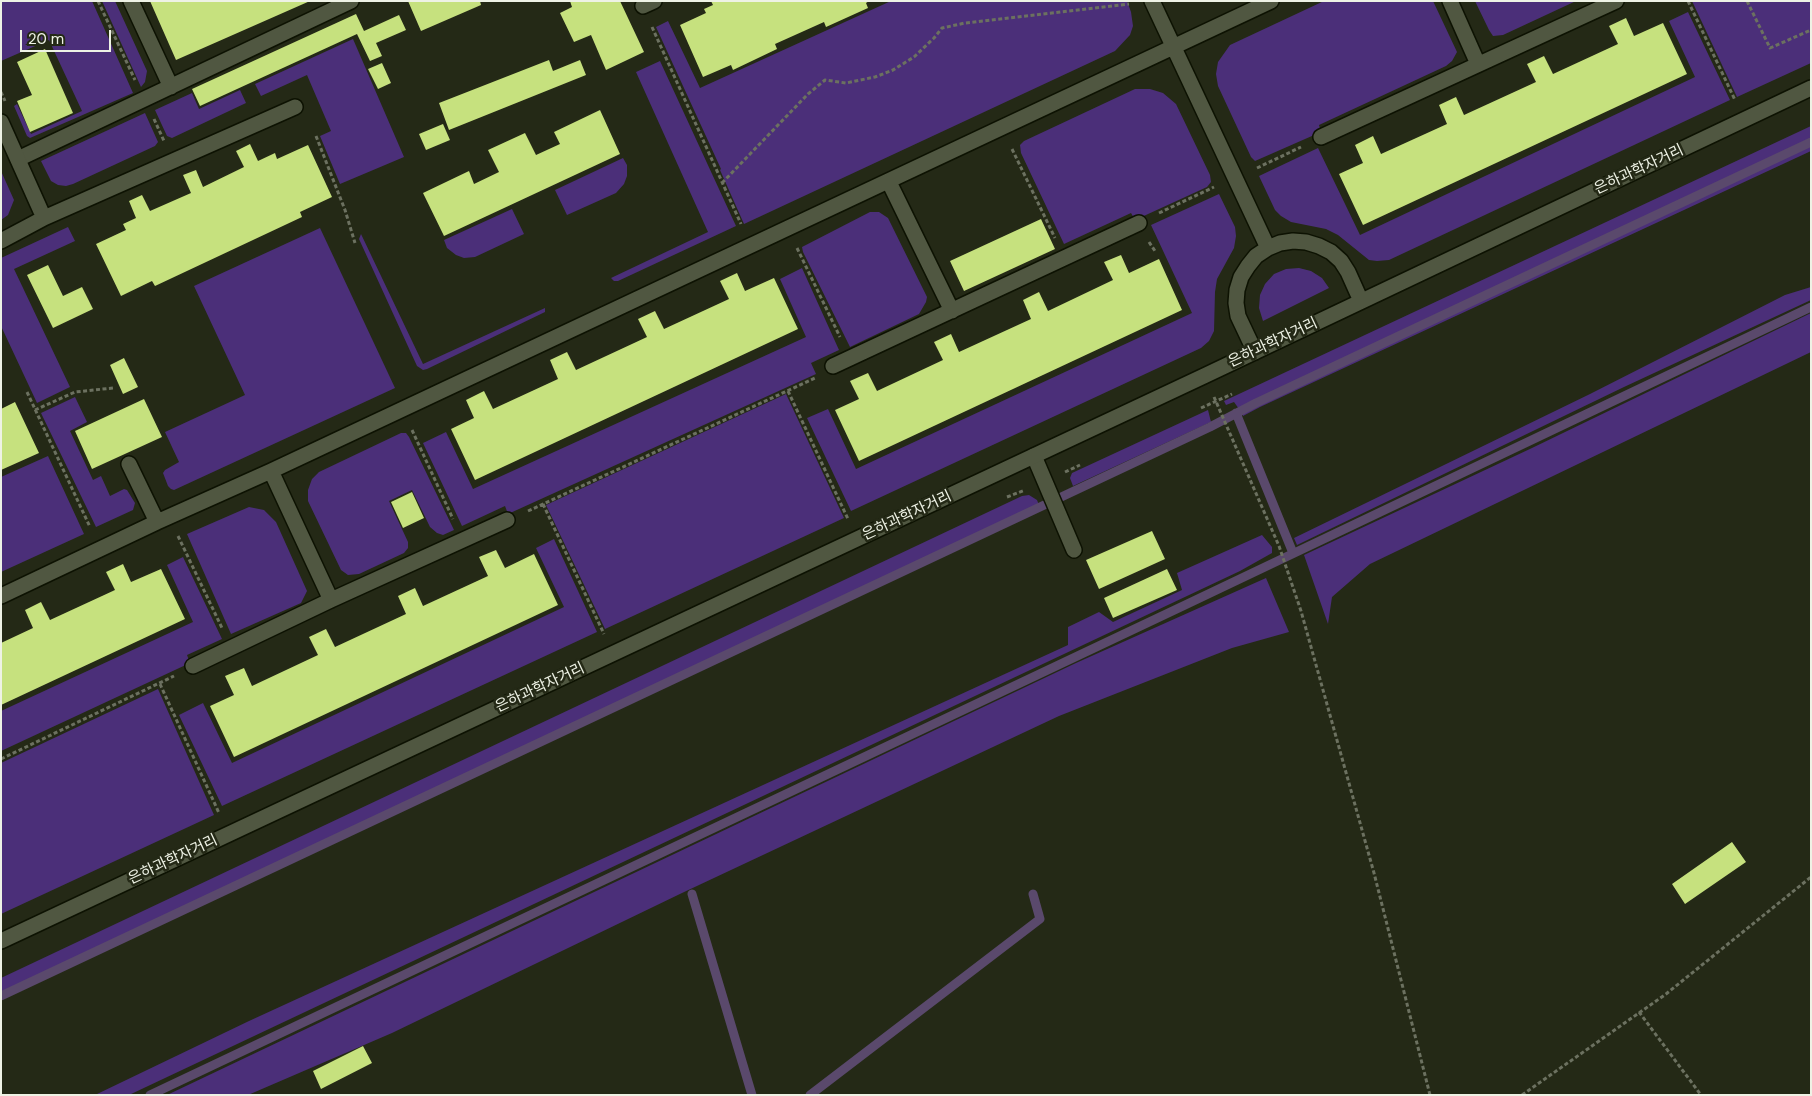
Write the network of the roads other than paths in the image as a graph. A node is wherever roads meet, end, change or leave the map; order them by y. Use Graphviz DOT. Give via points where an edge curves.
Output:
graph roads {
  1 [pos="131,1"];
  2 [pos="351,1"];
  3 [pos="1152,1"];
  4 [pos="1271,1"];
  5 [pos="1450,1"];
  6 [pos="1616,1"];
  7 [pos="1174,48"];
  8 [pos="1478,64"];
  9 [pos="170,87"];
  10 [pos="1811,88"];
  11 [pos="295,107"];
  12 [pos="1,122"];
  13 [pos="1321,137"];
  14 [pos="18,159"];
  15 [pos="889,182"];
  16 [pos="44,218"];
  17 [pos="1139,223"];
  18 [pos="1,241"];
  19 [pos="1268,248"];
  20 [pos="1361,302"];
  21 [pos="952,310"];
  22 [pos="1256,352"];
  23 [pos="834,366"];
  24 [pos="1034,456"];
  25 [pos="129,464"];
  26 [pos="271,471"];
  27 [pos="506,520"];
  28 [pos="157,522"];
  29 [pos="1074,550"];
  30 [pos="1,596"];
  31 [pos="331,600"];
  32 [pos="193,666"];
  33 [pos="1,941"];
  1 -- 9 [label="street"];
  2 -- 9 [label="street"];
  3 -- 7 [label="street"];
  4 -- 7 [label="street"];
  5 -- 8 [label="street"];
  6 -- 8 [label="street"];
  7 -- 15 [label="street"];
  7 -- 19 [label="street"];
  8 -- 13 [label="street"];
  9 -- 14 [label="street"];
  10 -- 20 [label="street, 은하과학자거리"];
  11 -- 16 [label="street"];
  12 -- 14 [label="street"];
  14 -- 16 [label="street"];
  15 -- 21 [label="street"];
  15 -- 26 [label="street"];
  16 -- 18 [label="street"];
  17 -- 21 [label="street"];
  19 -- 20 [label="street" via="1293,241 1306,242 1331,252 1348,272"];
  19 -- 22 [label="street" via="1248,266 1237,290 1238,316"];
  20 -- 22 [label="street, 은하과학자거리"];
  21 -- 23 [label="street"];
  22 -- 24 [label="street, 은하과학자거리"];
  24 -- 29 [label="street"];
  24 -- 33 [label="street, 은하과학자거리"];
  25 -- 28 [label="street"];
  26 -- 28 [label="street"];
  26 -- 31 [label="street"];
  27 -- 31 [label="street"];
  28 -- 30 [label="street"];
  31 -- 32 [label="street"];
}
